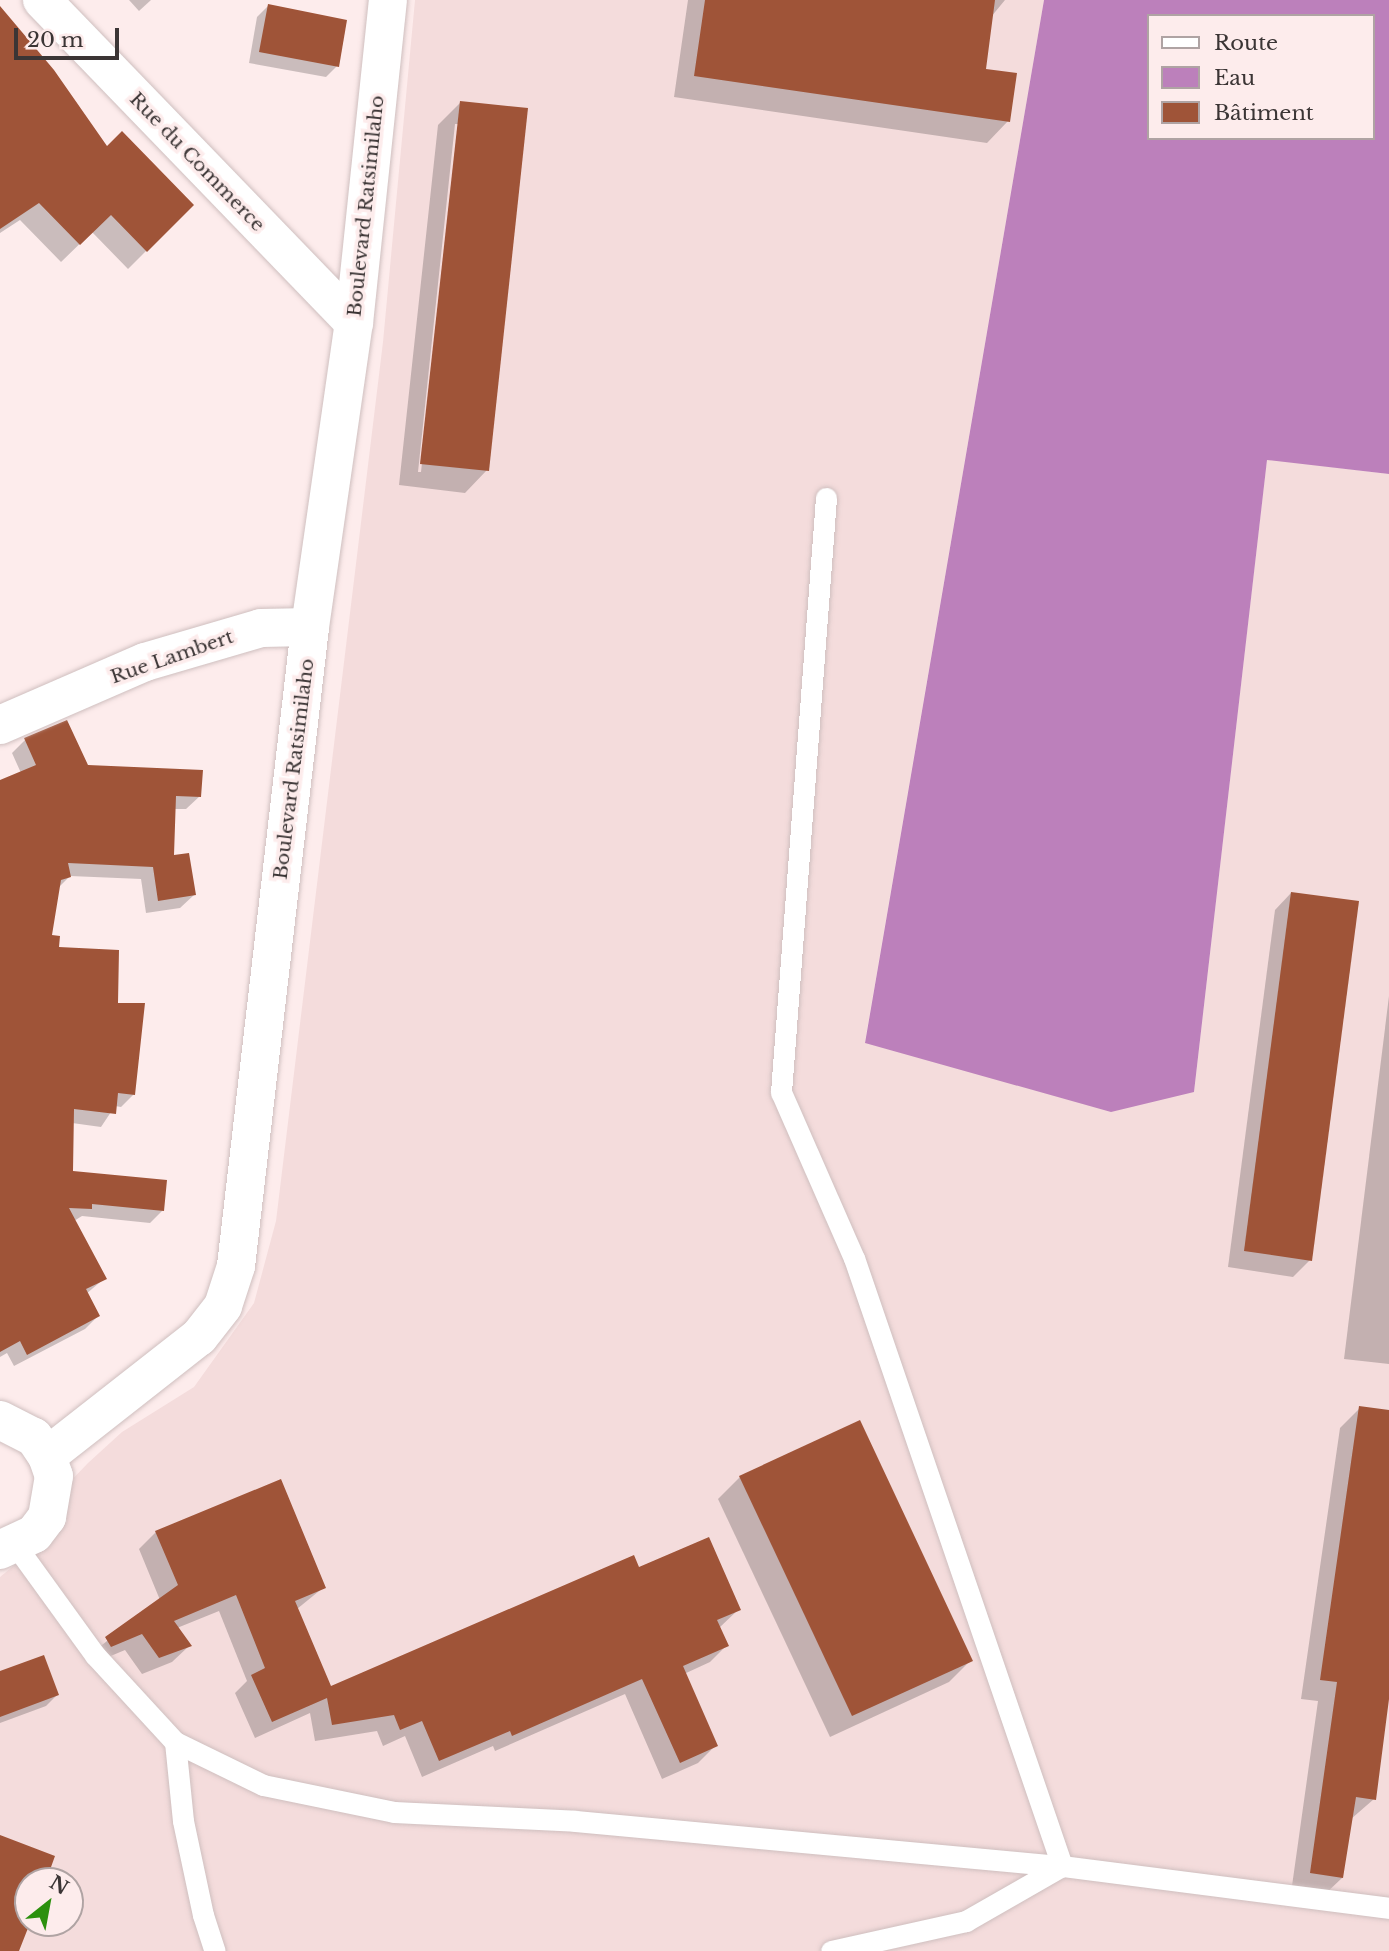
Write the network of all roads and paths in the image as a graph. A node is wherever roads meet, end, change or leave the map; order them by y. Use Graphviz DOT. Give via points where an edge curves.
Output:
graph roads {
  1 [pos="41,0"];
  2 [pos="388,0"];
  3 [pos="354,323"];
  4 [pos="826,498"];
  5 [pos="310,627"];
  6 [pos="0,725"];
  7 [pos="0,1420"];
  8 [pos="47,1455"];
  9 [pos="8,1548"];
  10 [pos="175,1742"];
  11 [pos="1062,1866"];
  12 [pos="1389,1908"];
  13 [pos="215,1951"];
  14 [pos="831,1951"];
  1 -- 3 [label="main road, Rue du Commerce"];
  2 -- 3 [label="main road, Boulevard Ratsimilaho"];
  3 -- 5 [label="main road, Boulevard Ratsimilaho"];
  4 -- 11 [label="lane" via="781,1092 854,1258"];
  5 -- 6 [label="main road, Rue Lambert" via="261,628 145,662"];
  5 -- 8 [label="main road, Boulevard Ratsimilaho" via="236,1266 223,1306 199,1337"];
  7 -- 8 [label="main road" via="34,1437"];
  8 -- 9 [label="main road" via="54,1497 34,1534"];
  9 -- 10 [label="lane" via="95,1655"];
  10 -- 11 [label="lane" via="263,1785 394,1812 575,1821"];
  10 -- 13 [label="lane" via="183,1821"];
  11 -- 12 [label="lane"];
  11 -- 14 [label="lane" via="966,1922"];
}
